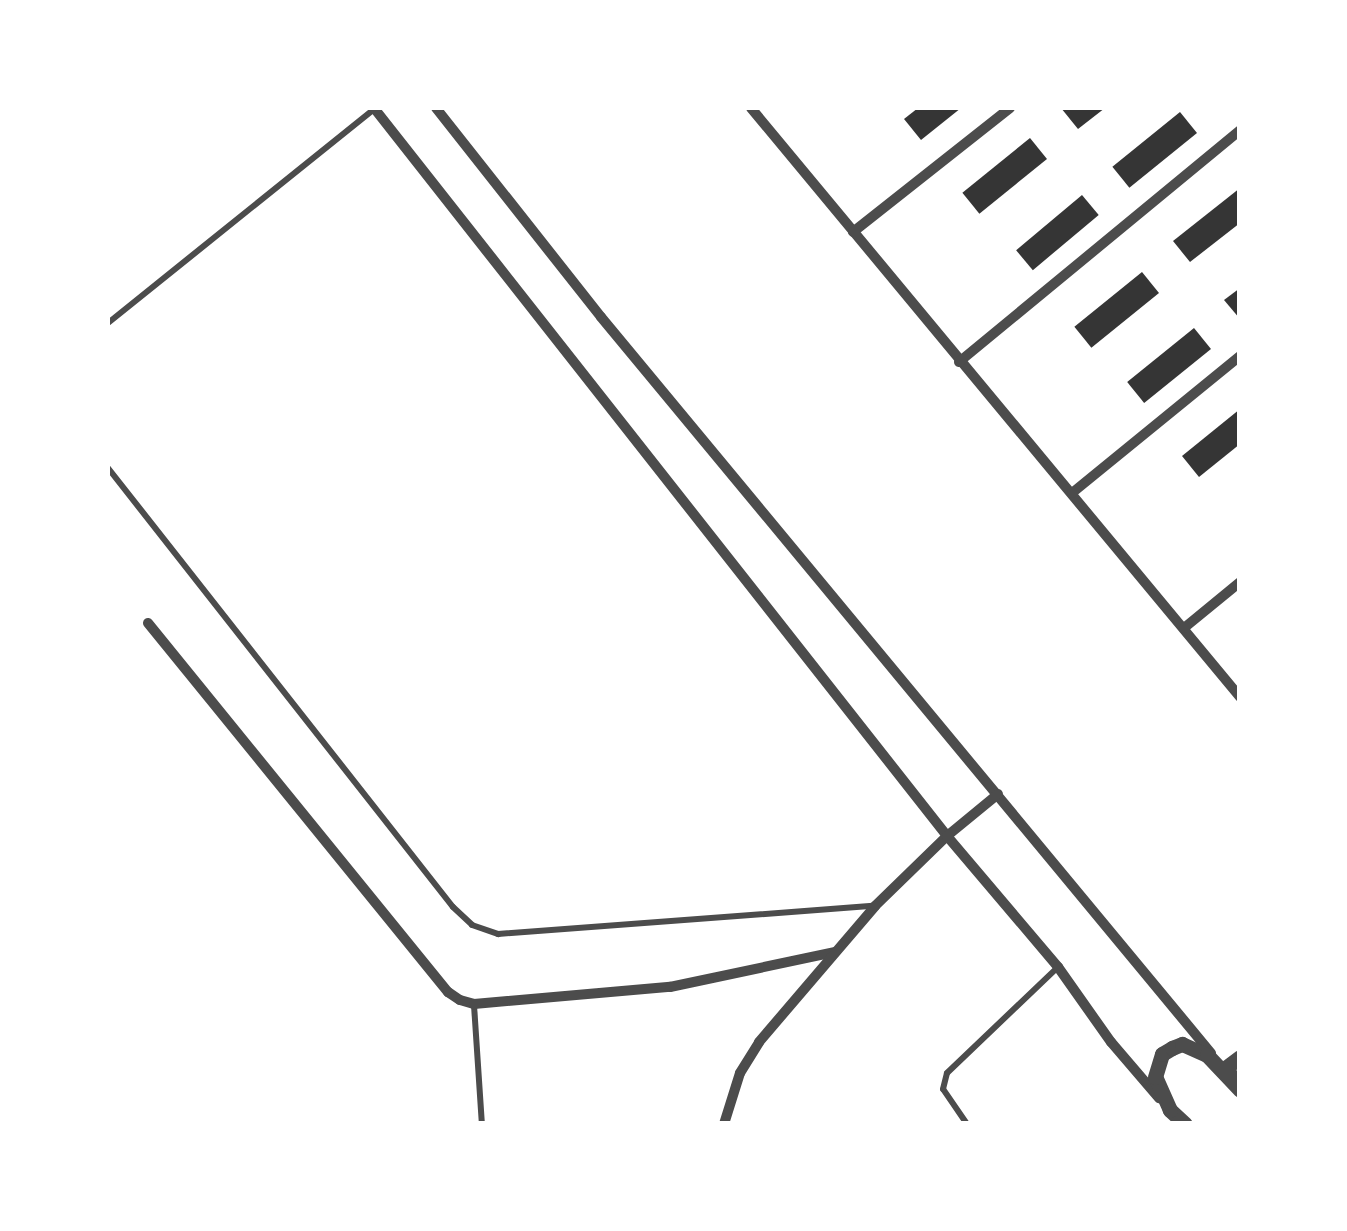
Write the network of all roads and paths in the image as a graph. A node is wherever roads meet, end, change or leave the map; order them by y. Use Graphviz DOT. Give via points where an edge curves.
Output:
graph roads {
  1 [pos="374,108"];
  2 [pos="436,108"];
  3 [pos="751,108"];
  4 [pos="1010,108"];
  5 [pos="1240,130"];
  6 [pos="853,232"];
  7 [pos="108,323"];
  8 [pos="1240,356"];
  9 [pos="959,362"];
  10 [pos="108,468"];
  11 [pos="1072,493"];
  12 [pos="1240,582"];
  13 [pos="148,623"];
  14 [pos="1184,628"];
  15 [pos="1240,697"];
  16 [pos="998,794"];
  17 [pos="947,836"];
  18 [pos="875,906"];
  19 [pos="835,952"];
  20 [pos="1058,968"];
  21 [pos="474,1004"];
  22 [pos="1240,1058"];
  23 [pos="1224,1069"];
  24 [pos="1240,1087"];
  25 [pos="1170,1110"];
  26 [pos="482,1124"];
  27 [pos="724,1124"];
  28 [pos="966,1124"];
  29 [pos="1183,1124"];
  1 -- 7 [label="lane"];
  1 -- 17 [label="street"];
  2 -- 16 [label="street"];
  3 -- 6 [label="street"];
  4 -- 6 [label="street"];
  5 -- 9 [label="street"];
  6 -- 9 [label="street"];
  8 -- 11 [label="street"];
  9 -- 11 [label="street"];
  10 -- 18 [label="lane" via="472,925 498,934"];
  11 -- 14 [label="street"];
  12 -- 14 [label="street"];
  13 -- 21 [label="street" via="448,992"];
  14 -- 15 [label="street"];
  16 -- 17 [label="street"];
  16 -- 23 [label="street"];
  17 -- 18 [label="street"];
  17 -- 20 [label="street"];
  18 -- 19 [label="street"];
  19 -- 21 [label="street" via="670,986"];
  19 -- 27 [label="street" via="759,1042 740,1072"];
  20 -- 25 [label="street"];
  20 -- 28 [label="lane" via="946,1073 943,1088"];
  21 -- 26 [label="lane"];
  22 -- 23 [label="street"];
  23 -- 24 [label="street"];
  23 -- 25 [label="street" via="1182,1044 1162,1054 1156,1077"];
  25 -- 29 [label="street"];
}
